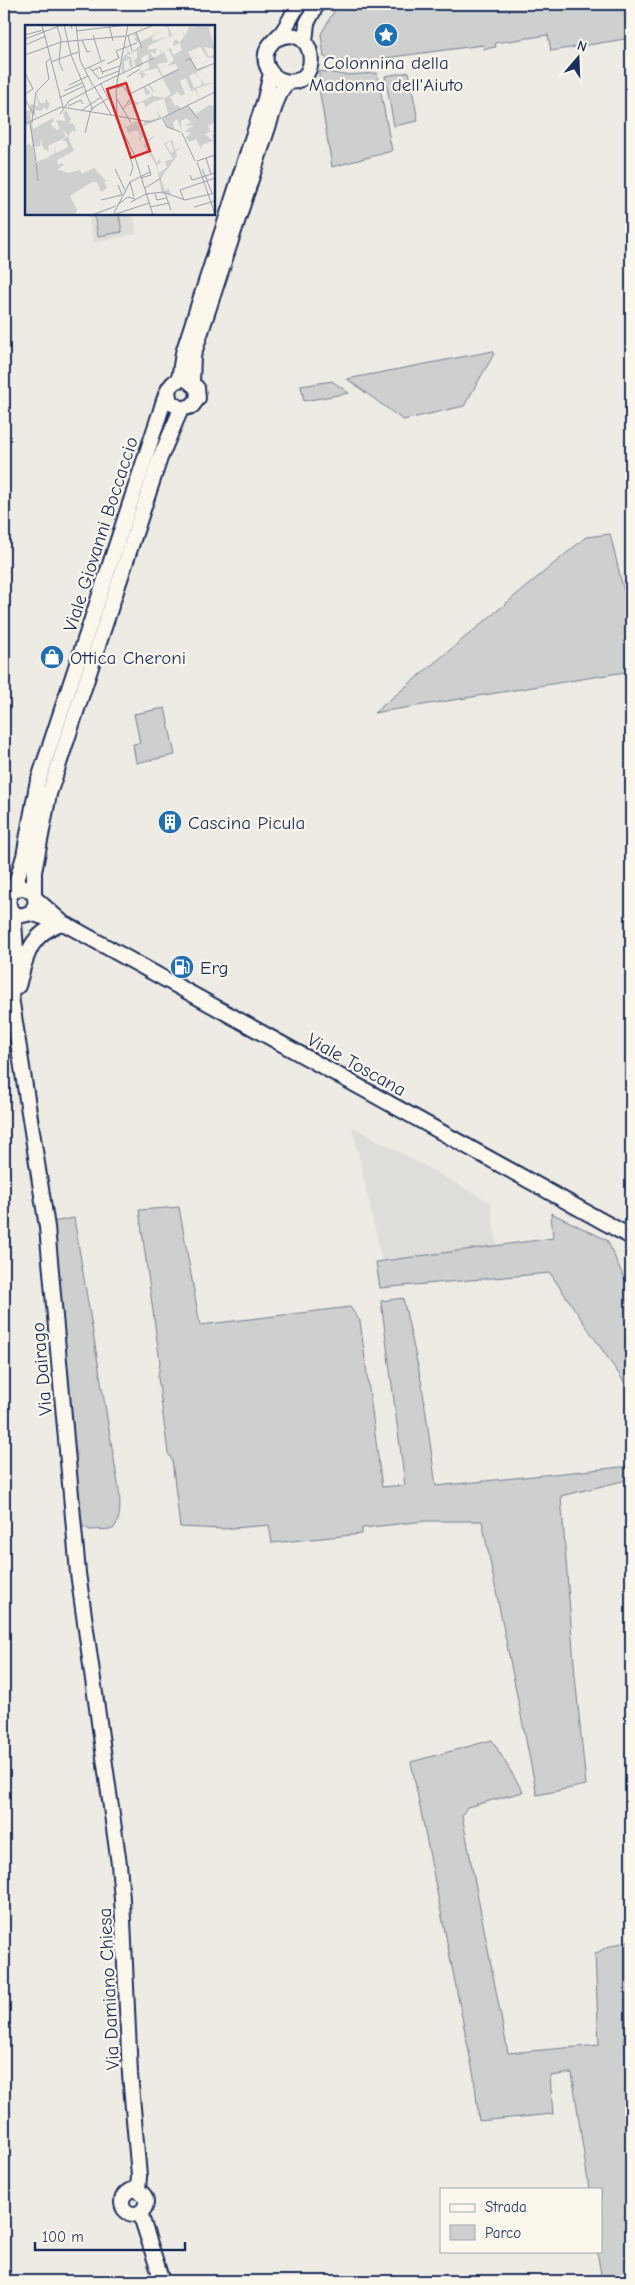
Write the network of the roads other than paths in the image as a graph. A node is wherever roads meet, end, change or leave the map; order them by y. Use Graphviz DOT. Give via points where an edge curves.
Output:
graph roads {
  1 [pos="298,4"];
  2 [pos="317,4"];
  3 [pos="276,39"];
  4 [pos="305,42"];
  5 [pos="271,73"];
  6 [pos="288,82"];
  7 [pos="186,381"];
  8 [pos="168,392"];
  9 [pos="181,409"];
  10 [pos="9,888"];
  11 [pos="35,896"];
  12 [pos="7,906"];
  13 [pos="31,913"];
  14 [pos="63,923"];
  15 [pos="16,950"];
  16 [pos="12,1006"];
  17 [pos="631,1237"];
  18 [pos="108,1787"];
  19 [pos="138,2190"];
  20 [pos="140,2213"];
  21 [pos="162,2281"];
  1 -- 3 [label="street, Viale Giovanni Boccaccio"];
  2 -- 4 [label="street, Viale Giovanni Boccaccio" via="307,23"];
  3 -- 4 [label="street" via="293,36"];
  3 -- 5 [label="street, Viale Giovanni Boccaccio" via="266,54"];
  4 -- 6 [label="street, Viale Giovanni Boccaccio" via="310,50 310,66 302,78"];
  5 -- 6 [label="street"];
  5 -- 7 [label="street, Viale Giovanni Boccaccio" via="183,353"];
  6 -- 7 [label="street, Viale Giovanni Boccaccio" via="280,93"];
  7 -- 8 [label="street, Viale Giovanni Boccaccio" via="172,383"];
  7 -- 9 [label="street, Viale Giovanni Boccaccio" via="197,388 198,398 192,406"];
  8 -- 9 [label="street" via="170,402"];
  8 -- 10 [label="street, Viale Giovanni Boccaccio" via="37,785 24,856"];
  9 -- 11 [label="street, Viale Giovanni Boccaccio" via="160,458 49,794 34,872"];
  10 -- 11 [label="street" via="25,888"];
  10 -- 12 [label="street"];
  11 -- 13 [label="street" via="35,908"];
  11 -- 14 [label="street, Viale Toscana"];
  12 -- 13 [label="street" via="19,916"];
  12 -- 15 [label="street" via="14,923"];
  13 -- 14 [label="street, Viale Toscana"];
  13 -- 15 [label="street"];
  14 -- 16 [label="street" via="43,932 34,941"];
  14 -- 17 [label="street, Viale Toscana"];
  15 -- 16 [label="street, Via Dairago" via="11,979"];
  16 -- 18 [label="street, Via Dairago" via="48,1228 78,1574"];
  18 -- 19 [label="street, Via Damiano Chiesa" via="122,1899"];
  19 -- 20 [label="street" via="146,2203"];
  19 -- 20 [label="street" via="128,2192 122,2204 129,2213"];
  20 -- 21 [label="street"];
}
